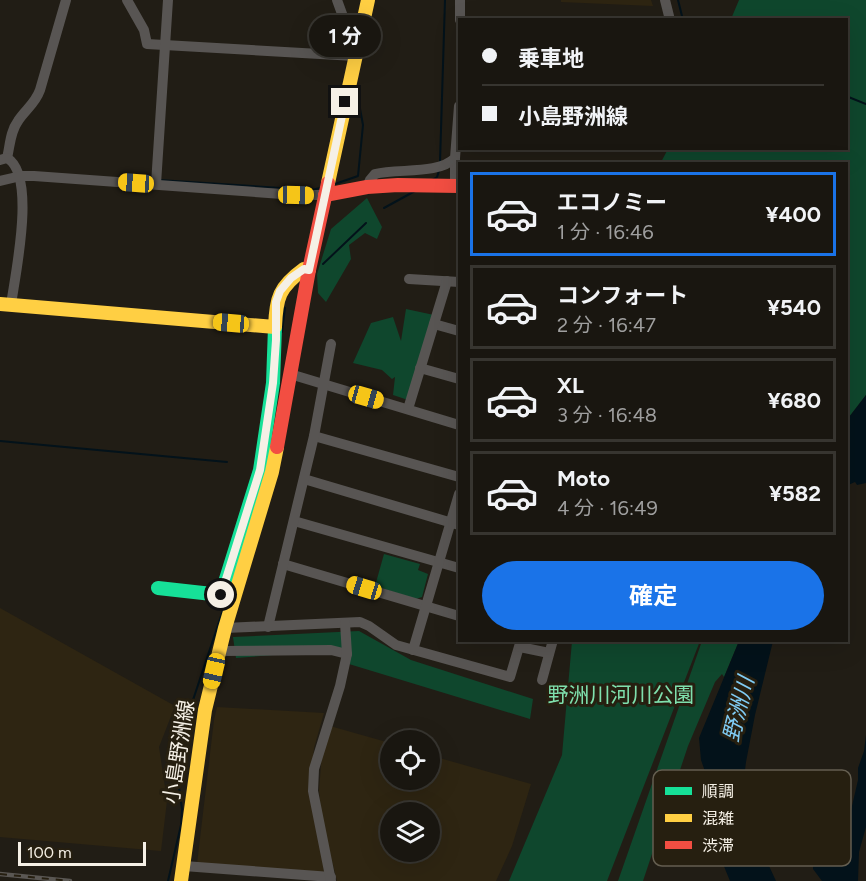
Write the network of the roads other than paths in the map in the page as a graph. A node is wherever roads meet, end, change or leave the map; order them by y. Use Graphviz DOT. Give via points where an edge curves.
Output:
graph roads {
  1 [pos="66,0"];
  2 [pos="127,0"];
  3 [pos="168,0"];
  4 [pos="338,0"];
  5 [pos="368,0"];
  6 [pos="460,0"];
  7 [pos="665,0"];
  8 [pos="460,18"];
  9 [pos="670,18"];
  10 [pos="165,45"];
  11 [pos="356,56"];
  12 [pos="458,119"];
  13 [pos="455,158"];
  14 [pos="4,159"];
  15 [pos="21,176"];
  16 [pos="0,181"];
  17 [pos="156,184"];
  18 [pos="457,186"];
  19 [pos="367,187"];
  20 [pos="325,195"];
  21 [pos="309,270"];
  22 [pos="409,279"];
  23 [pos="447,281"];
  24 [pos="458,282"];
  25 [pos="5,304"];
  26 [pos="434,324"];
  27 [pos="275,327"];
  28 [pos="458,331"];
  29 [pos="331,344"];
  30 [pos="420,368"];
  31 [pos="290,374"];
  32 [pos="458,379"];
  33 [pos="324,384"];
  34 [pos="408,409"];
  35 [pos="458,424"];
  36 [pos="314,436"];
  37 [pos="458,477"];
  38 [pos="304,479"];
  39 [pos="458,502"];
  40 [pos="294,521"];
  41 [pos="455,524"];
  42 [pos="439,562"];
  43 [pos="283,564"];
  44 [pos="458,568"];
  45 [pos="158,588"];
  46 [pos="426,606"];
  47 [pos="458,616"];
  48 [pos="345,624"];
  49 [pos="268,627"];
  50 [pos="225,628"];
  51 [pos="552,642"];
  52 [pos="520,644"];
  53 [pos="412,650"];
  54 [pos="219,651"];
  55 [pos="549,653"];
  56 [pos="347,654"];
  57 [pos="542,680"];
  58 [pos="184,866"];
  59 [pos="331,879"];
  60 [pos="181,881"];
  1 -- 14 [label="street" via="36,101 13,130"];
  2 -- 10 [label="street" via="144,30 147,44"];
  3 -- 10 [label="street"];
  4 -- 11 [label="street"];
  5 -- 11 [label="main road, 小島野洲線"];
  6 -- 8 [label="street"];
  7 -- 9 [label="street"];
  10 -- 11 [label="street"];
  10 -- 17 [label="street"];
  11 -- 20 [label="main road, 小島野洲線"];
  12 -- 13 [label="street"];
  13 -- 18 [label="street"];
  13 -- 19 [label="street" via="434,168 375,174"];
  14 -- 15 [label="street" via="12,161"];
  15 -- 16 [label="street"];
  15 -- 17 [label="street"];
  15 -- 25 [label="street" via="24,203"];
  17 -- 20 [label="street"];
  18 -- 19 [label="main road"];
  19 -- 20 [label="main road"];
  20 -- 21 [label="main road, 小島野洲線"];
  21 -- 27 [label="main road" via="291,278 280,291"];
  21 -- 31 [label="main road, 小島野洲線"];
  22 -- 23 [label="street"];
  23 -- 24 [label="street"];
  23 -- 26 [label="street"];
  25 -- 27 [label="main road"];
  26 -- 28 [label="street"];
  26 -- 30 [label="street"];
  27 -- 45 [label="main road" via="273,383 260,470 221,595"];
  29 -- 33 [label="street"];
  30 -- 32 [label="street"];
  30 -- 34 [label="street"];
  31 -- 33 [label="street"];
  31 -- 50 [label="main road, 小島野洲線" via="272,472"];
  33 -- 34 [label="street"];
  33 -- 36 [label="street"];
  34 -- 35 [label="street"];
  36 -- 37 [label="street"];
  36 -- 38 [label="street"];
  38 -- 40 [label="street"];
  38 -- 41 [label="street"];
  39 -- 41 [label="street"];
  40 -- 42 [label="street"];
  40 -- 43 [label="street"];
  41 -- 42 [label="street"];
  42 -- 44 [label="street"];
  42 -- 46 [label="street"];
  43 -- 46 [label="street"];
  43 -- 49 [label="street"];
  46 -- 47 [label="street"];
  46 -- 53 [label="street"];
  48 -- 49 [label="street"];
  48 -- 53 [label="street" via="360,622 396,645"];
  48 -- 56 [label="street"];
  49 -- 50 [label="street"];
  50 -- 54 [label="main road, 小島野洲線"];
  51 -- 55 [label="street"];
  52 -- 53 [label="street" via="510,677"];
  52 -- 55 [label="street"];
  54 -- 56 [label="street" via="331,650"];
  54 -- 58 [label="main road, 小島野洲線" via="205,710"];
  55 -- 57 [label="street"];
  56 -- 59 [label="street" via="314,769 313,791"];
  58 -- 59 [label="street"];
  58 -- 60 [label="main road, 小島野洲線"];
}
